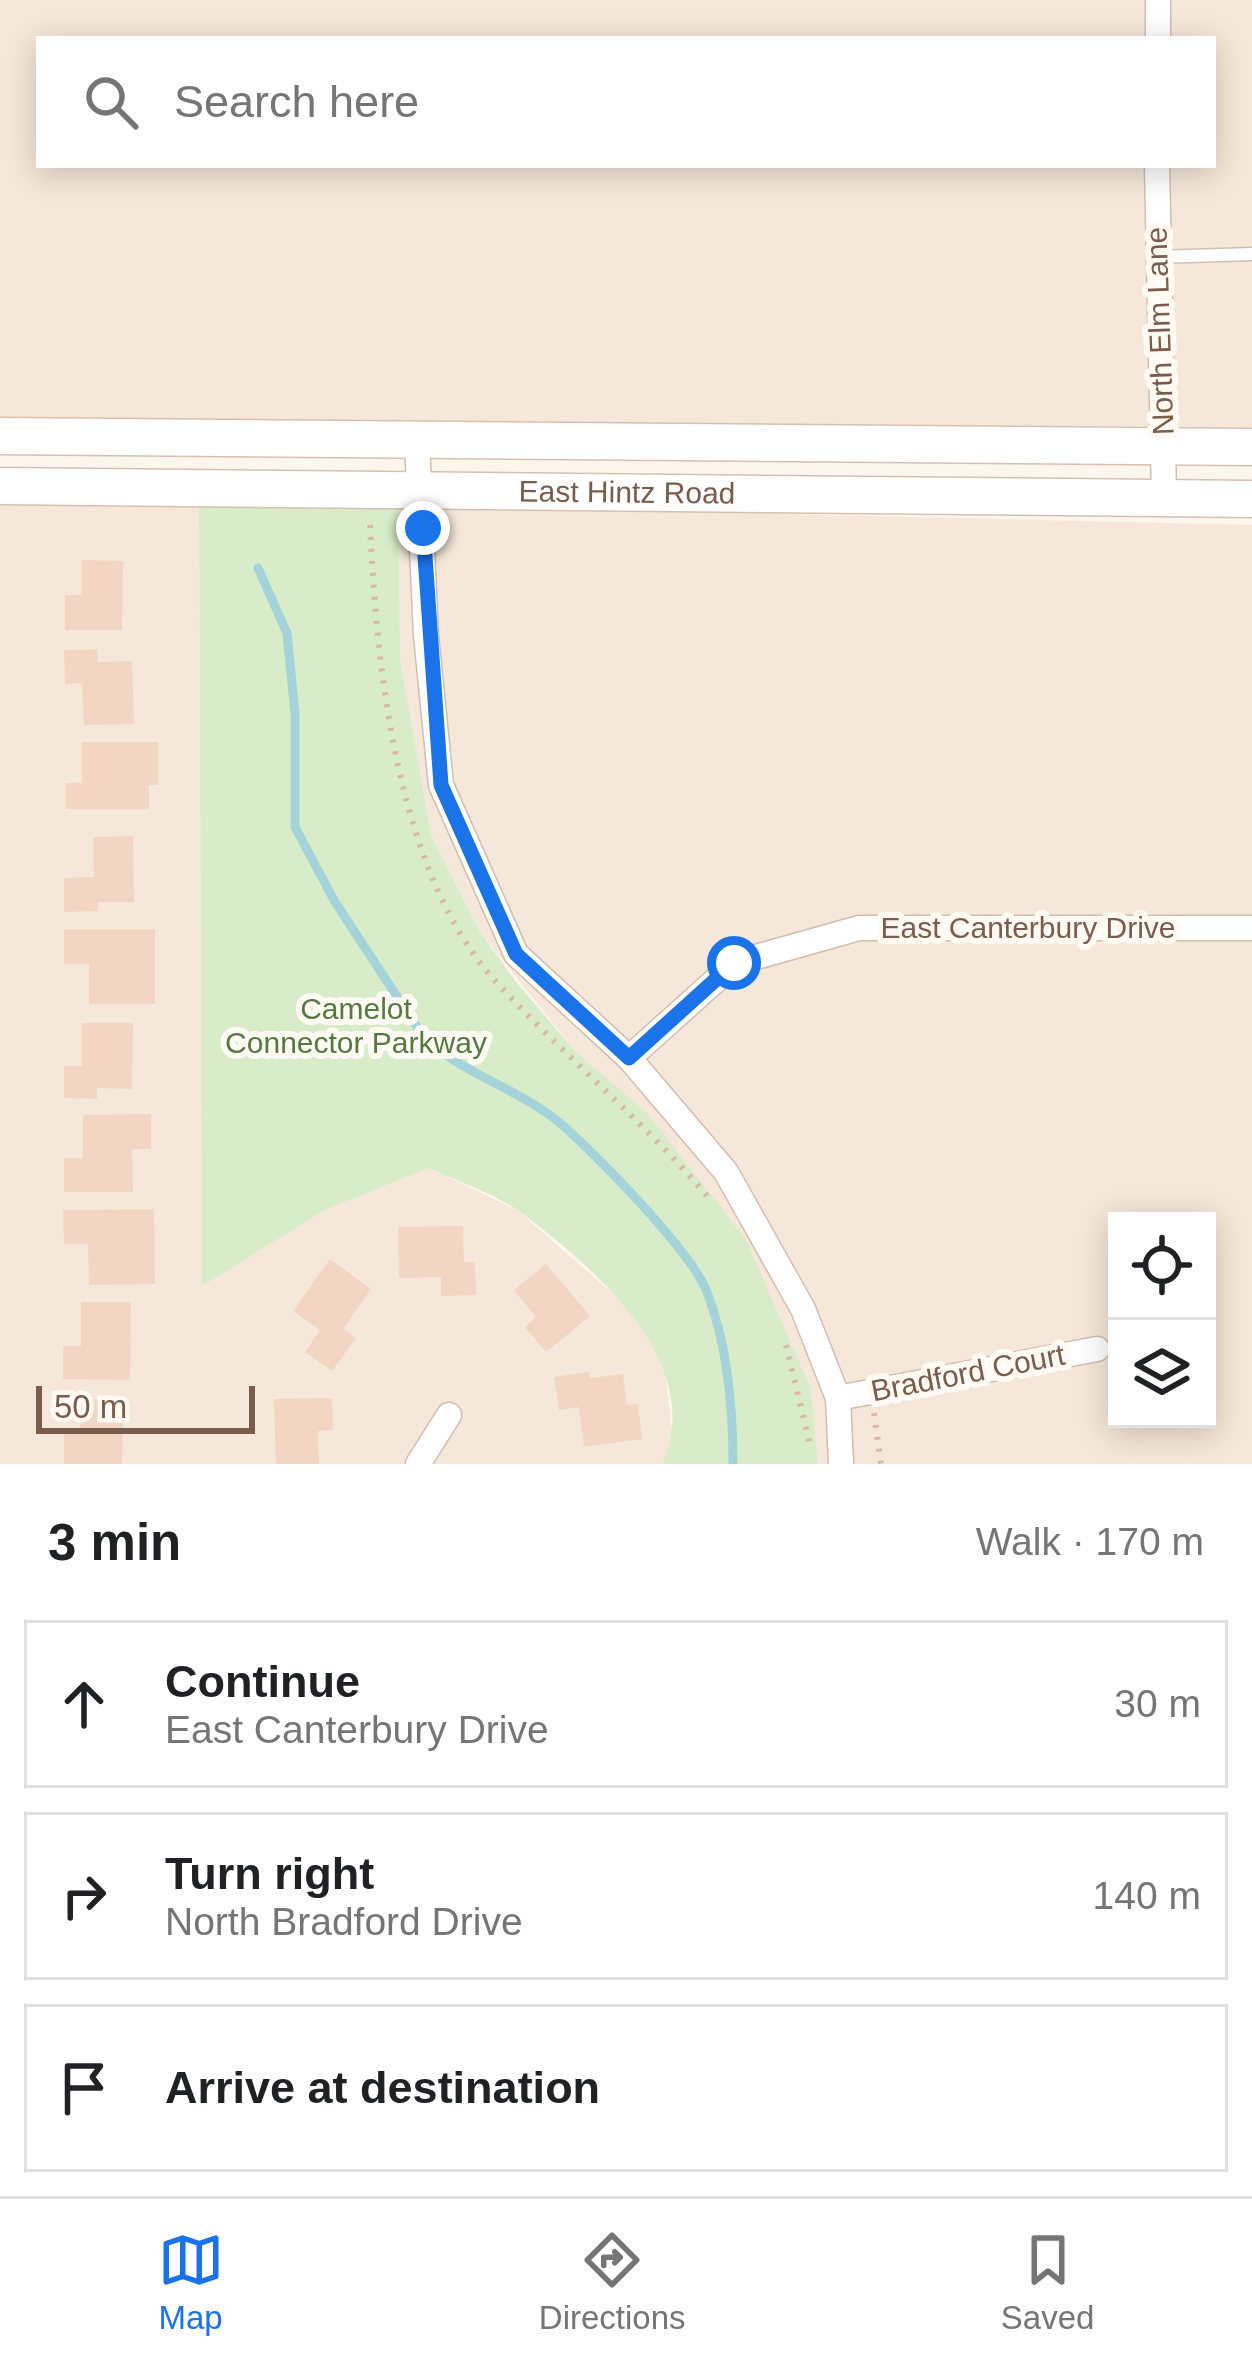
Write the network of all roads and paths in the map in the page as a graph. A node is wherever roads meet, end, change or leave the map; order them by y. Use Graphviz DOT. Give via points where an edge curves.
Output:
graph roads {
  1 [pos="1158,0"];
  2 [pos="1158,36"];
  3 [pos="1157,168"];
  4 [pos="1252,254"];
  5 [pos="1156,257"];
  6 [pos="0,436"];
  7 [pos="417,442"];
  8 [pos="1162,446"];
  9 [pos="1252,447"];
  10 [pos="0,486"];
  11 [pos="420,490"];
  12 [pos="1164,497"];
  13 [pos="1252,499"];
  14 [pos="1252,928"];
  15 [pos="629,1058"];
  16 [pos="1097,1348"];
  17 [pos="870,1392"];
  18 [pos="838,1398"];
  19 [pos="449,1415"];
  20 [pos="418,1464"];
  21 [pos="841,1464"];
  22 [pos="881,1464"];
  1 -- 2 [label="street"];
  3 -- 5 [label="street, North Elm Lane"];
  4 -- 5 [label="lane"];
  5 -- 8 [label="street, North Elm Lane"];
  6 -- 7 [label="main road, East Hintz Road"];
  7 -- 8 [label="main road, East Hintz Road"];
  7 -- 11 [label="street"];
  8 -- 9 [label="main road, East Hintz Road"];
  8 -- 12 [label="street, North Elm Lane"];
  10 -- 11 [label="main road, East Hintz Road"];
  11 -- 12 [label="main road, East Hintz Road"];
  11 -- 15 [label="street" via="441,785 516,954"];
  12 -- 13 [label="main road, East Hintz Road"];
  14 -- 15 [label="street, East Canterbury Drive" via="859,928 734,963"];
  15 -- 18 [label="street" via="726,1172 803,1309"];
  16 -- 17 [label="street, Bradford Court"];
  17 -- 18 [label="street, Bradford Court"];
  17 -- 22 [label="path"];
  18 -- 21 [label="street"];
  19 -- 20 [label="street"];
}
